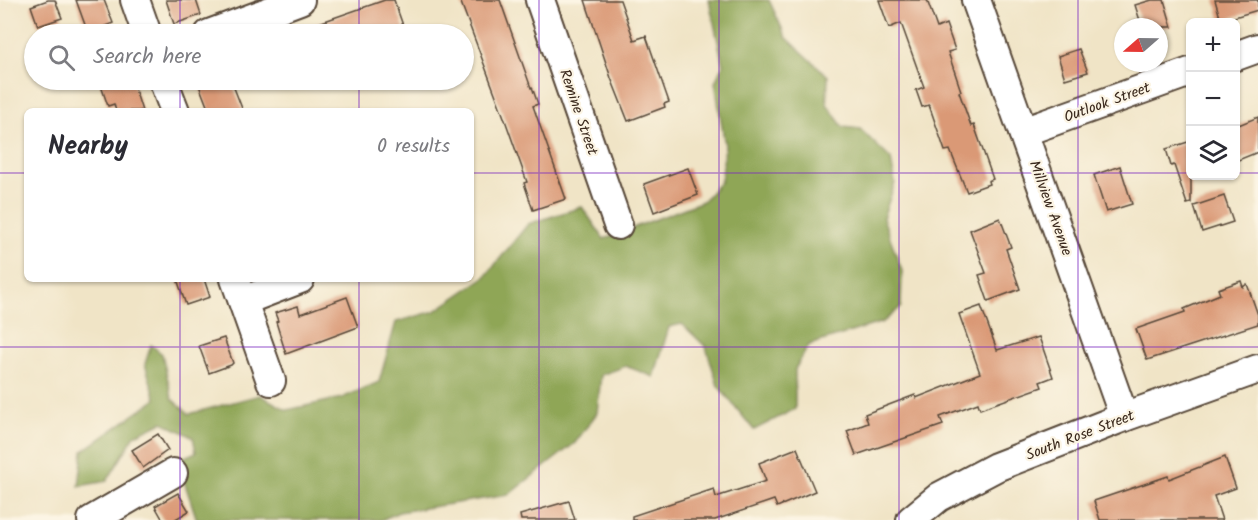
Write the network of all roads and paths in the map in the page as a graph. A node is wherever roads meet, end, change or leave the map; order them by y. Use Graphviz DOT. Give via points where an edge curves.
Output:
graph roads {
  1 [pos="135,0"];
  2 [pos="300,0"];
  3 [pos="540,0"];
  4 [pos="976,0"];
  5 [pos="143,24"];
  6 [pos="236,24"];
  7 [pos="1258,48"];
  8 [pos="1240,55"];
  9 [pos="1186,74"];
  10 [pos="168,90"];
  11 [pos="174,108"];
  12 [pos="1023,132"];
  13 [pos="618,225"];
  14 [pos="283,282"];
  15 [pos="239,290"];
  16 [pos="1258,369"];
  17 [pos="271,381"];
  18 [pos="1124,417"];
  19 [pos="173,473"];
  20 [pos="943,509"];
  21 [pos="92,520"];
  22 [pos="911,520"];
  1 -- 5 [label="street"];
  2 -- 6 [label="street"];
  3 -- 13 [label="street, Remine Street"];
  4 -- 12 [label="street, Millview Avenue"];
  7 -- 8 [label="street"];
  9 -- 12 [label="street, Outlook Street"];
  10 -- 11 [label="street"];
  12 -- 18 [label="street, Millview Avenue"];
  14 -- 15 [label="street"];
  15 -- 17 [label="street"];
  16 -- 18 [label="street, South Rose Street"];
  18 -- 20 [label="street, South Rose Street" via="996,467"];
  19 -- 21 [label="street"];
  20 -- 22 [label="street, South Rose Street"];
}
